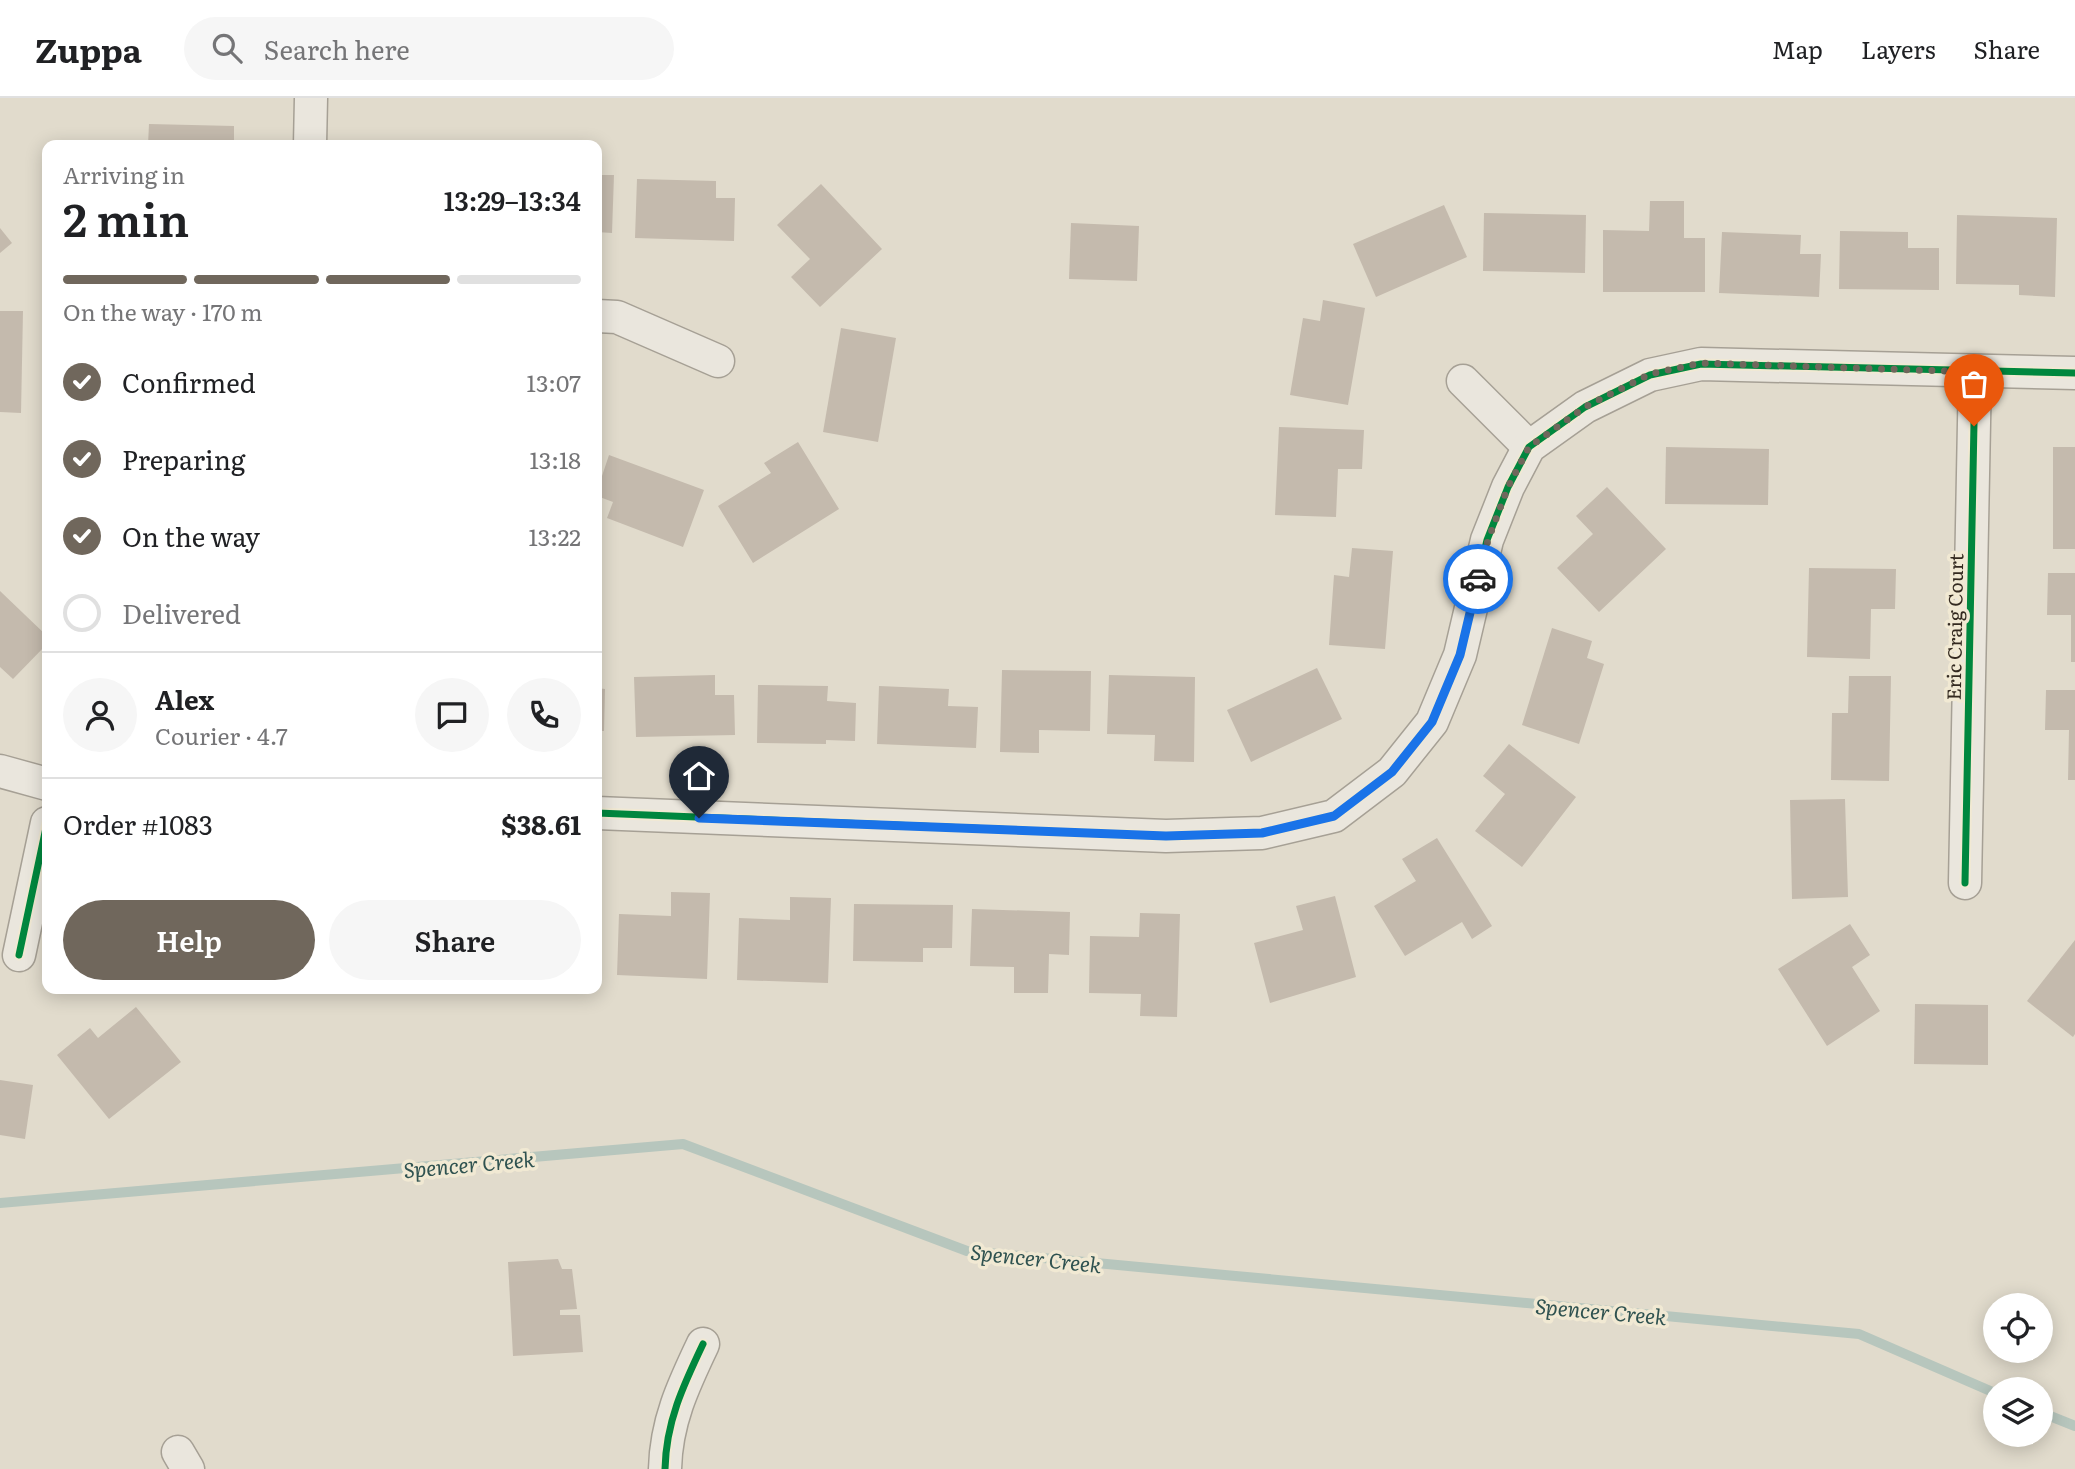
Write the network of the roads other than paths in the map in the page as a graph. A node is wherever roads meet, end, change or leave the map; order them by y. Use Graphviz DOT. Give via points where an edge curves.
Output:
graph roads {
  1 [pos="311,98"];
  2 [pos="310,140"];
  3 [pos="602,316"];
  4 [pos="718,361"];
  5 [pos="1975,372"];
  6 [pos="2075,373"];
  7 [pos="1463,381"];
  8 [pos="1529,447"];
  9 [pos="0,771"];
  10 [pos="42,783"];
  11 [pos="602,813"];
  12 [pos="42,847"];
  13 [pos="1965,883"];
  14 [pos="19,955"];
  15 [pos="703,1344"];
  16 [pos="665,1469"];
  1 -- 2 [label="street"];
  3 -- 4 [label="street" via="617,317"];
  5 -- 6 [label="street"];
  5 -- 8 [label="street" via="1701,363 1650,374 1585,407"];
  5 -- 13 [label="street, Eric Craig Court"];
  7 -- 8 [label="street"];
  8 -- 11 [label="street" via="1488,540 1460,655 1432,722 1392,772 1334,816 1262,833 1166,836"];
  9 -- 10 [label="street"];
  12 -- 14 [label="street"];
  15 -- 16 [label="street" via="675,1402 666,1438"];
}
